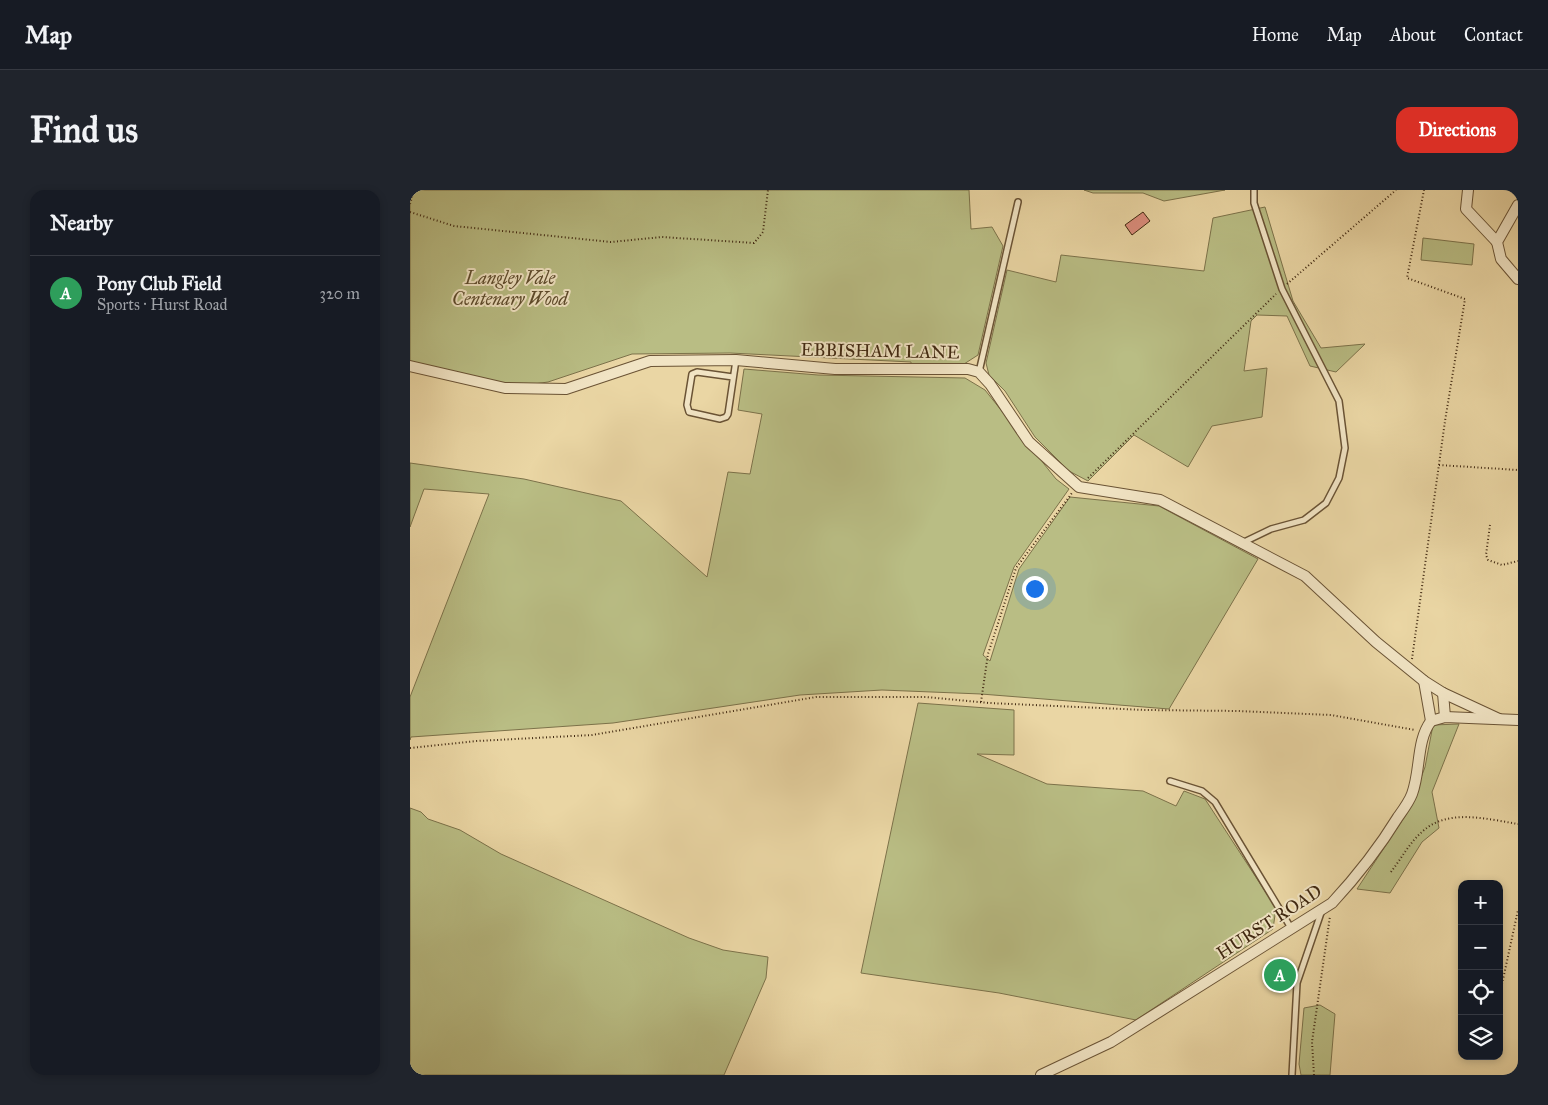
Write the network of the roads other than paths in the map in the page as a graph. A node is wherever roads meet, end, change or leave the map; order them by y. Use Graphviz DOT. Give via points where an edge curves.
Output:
graph roads {
  1 [pos="1254,190"];
  2 [pos="1468,190"];
  3 [pos="1018,202"];
  4 [pos="1518,205"];
  5 [pos="1497,242"];
  6 [pos="1518,279"];
  7 [pos="736,360"];
  8 [pos="410,366"];
  9 [pos="979,372"];
  10 [pos="733,377"];
  11 [pos="1242,543"];
  12 [pos="1424,681"];
  13 [pos="1443,693"];
  14 [pos="1445,717"];
  15 [pos="1499,719"];
  16 [pos="1518,720"];
  17 [pos="1431,721"];
  18 [pos="1170,781"];
  19 [pos="1322,909"];
  20 [pos="1292,928"];
  21 [pos="1040,1075"];
  22 [pos="1292,1075"];
  1 -- 11 [label="lane" via="1254,203 1282,289 1339,401 1345,448 1339,478 1326,503 1304,520 1271,529"];
  2 -- 5 [label="street" via="1466,209"];
  3 -- 9 [label="lane"];
  4 -- 5 [label="street"];
  5 -- 6 [label="street" via="1501,259"];
  7 -- 8 [label="street, EBBISHAM LANE" via="650,361 566,389 505,388"];
  7 -- 9 [label="street, EBBISHAM LANE" via="835,369 968,369"];
  7 -- 10 [label="lane"];
  9 -- 11 [label="street, EBBISHAM LANE" via="1029,442 1079,487 1160,500"];
  10 -- 10 [label="lane" via="726,417 720,419 689,412 687,405 692,374"];
  11 -- 12 [label="street" via="1305,576"];
  12 -- 13 [label="street"];
  12 -- 17 [label="street"];
  13 -- 14 [label="street"];
  13 -- 15 [label="street"];
  14 -- 15 [label="street"];
  14 -- 17 [label="street"];
  15 -- 16 [label="street"];
  17 -- 19 [label="street, HURST ROAD" via="1423,731 1419,771 1412,795 1366,864 1332,903"];
  18 -- 20 [label="lane" via="1202,792 1215,802"];
  19 -- 20 [label="street, HURST ROAD"];
  19 -- 22 [label="lane" via="1297,983"];
  20 -- 21 [label="street, HURST ROAD" via="1111,1042"];
}
